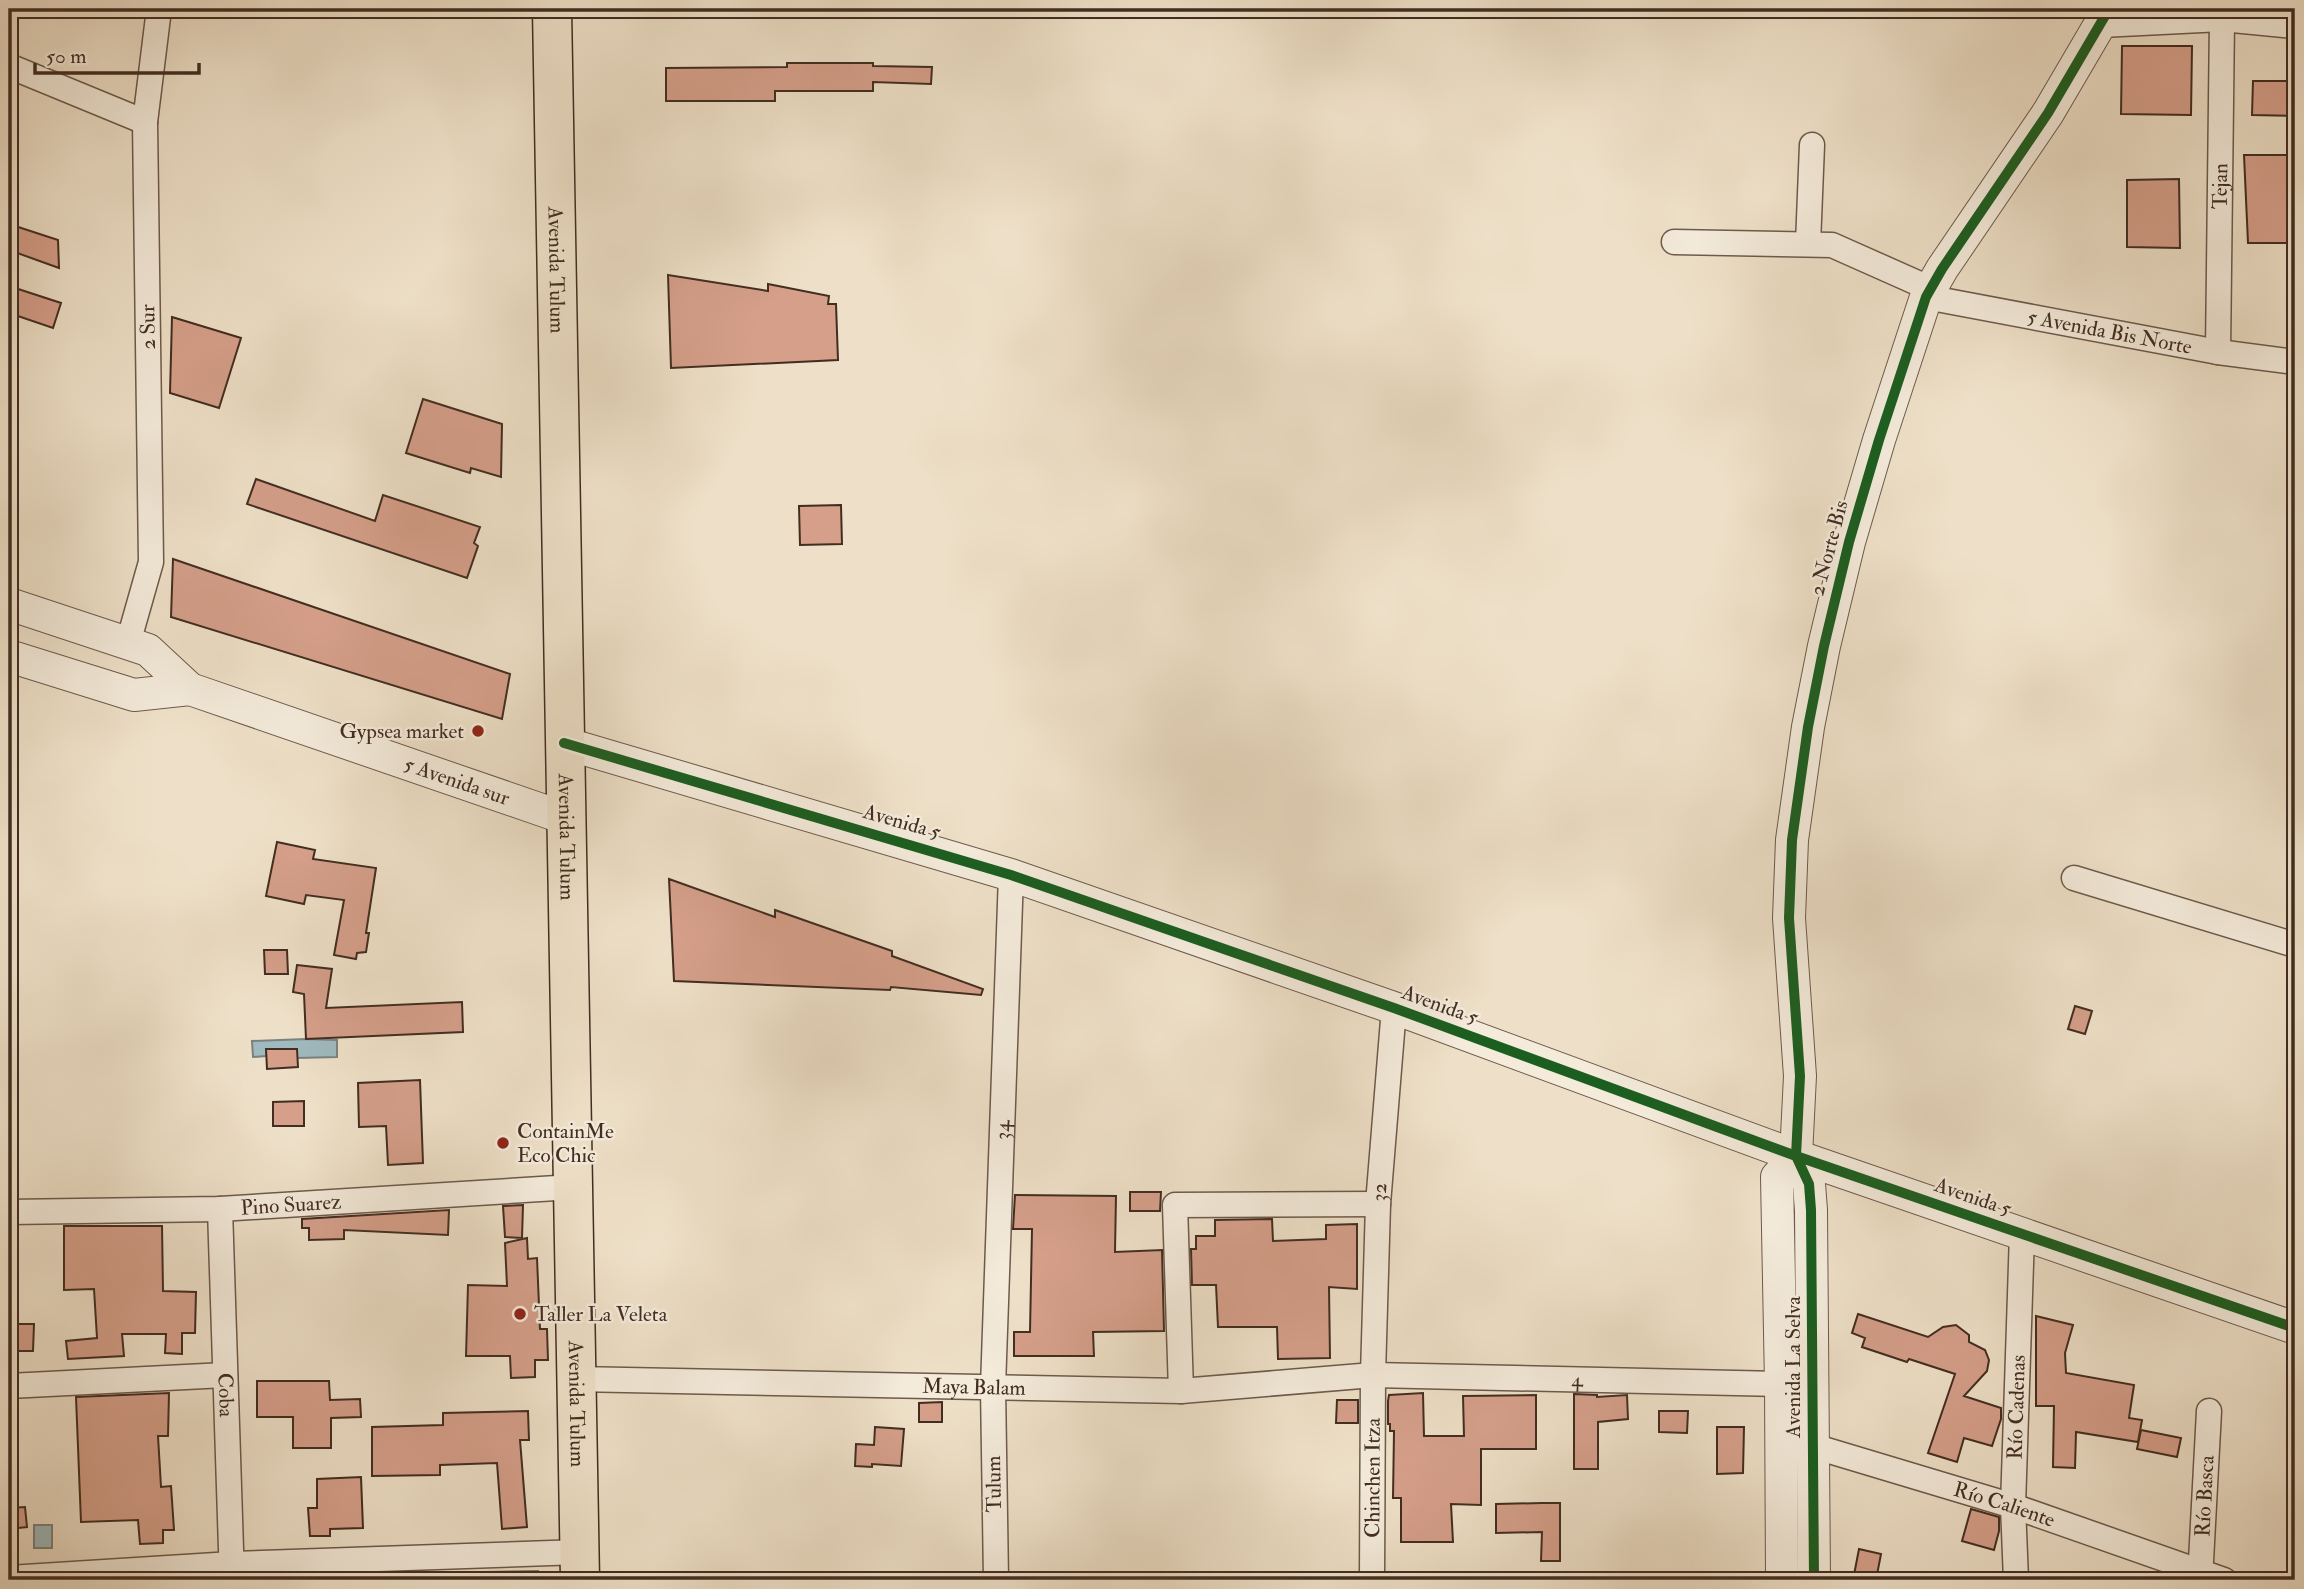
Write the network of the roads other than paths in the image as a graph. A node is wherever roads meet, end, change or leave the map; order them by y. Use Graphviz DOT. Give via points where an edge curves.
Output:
graph roads {
  1 [pos="159,9"];
  2 [pos="552,9"];
  3 [pos="2105,17"];
  4 [pos="2222,19"];
  5 [pos="2295,26"];
  6 [pos="9,66"];
  7 [pos="145,122"];
  8 [pos="1812,145"];
  9 [pos="1674,242"];
  10 [pos="1808,244"];
  11 [pos="1929,293"];
  12 [pos="2218,352"];
  13 [pos="2295,362"];
  14 [pos="9,604"];
  15 [pos="128,643"];
  16 [pos="9,656"];
  17 [pos="190,689"];
  18 [pos="564,743"];
  19 [pos="565,818"];
  20 [pos="1012,875"];
  21 [pos="2074,878"];
  22 [pos="2295,945"];
  23 [pos="1394,1008"];
  24 [pos="1796,1156"];
  25 [pos="573,1186"];
  26 [pos="1378,1204"];
  27 [pos="220,1209"];
  28 [pos="9,1212"];
  29 [pos="2022,1234"];
  30 [pos="2295,1328"];
  31 [pos="225,1375"];
  32 [pos="1373,1376"];
  33 [pos="575,1379"];
  34 [pos="1781,1384"];
  35 [pos="9,1386"];
  36 [pos="993,1387"];
  37 [pos="1181,1391"];
  38 [pos="2209,1412"];
  39 [pos="1781,1446"];
  40 [pos="1813,1446"];
  41 [pos="2014,1506"];
  42 [pos="580,1566"];
  43 [pos="232,1572"];
  44 [pos="2200,1576"];
  45 [pos="9,1578"];
  46 [pos="996,1580"];
  47 [pos="1372,1580"];
  48 [pos="1782,1580"];
  49 [pos="1814,1580"];
  50 [pos="2016,1580"];
  51 [pos="2224,1580"];
  1 -- 7 [label="street, 2 Sur"];
  2 -- 18 [label="highway, Avenida Tulum"];
  3 -- 4 [label="street"];
  3 -- 11 [label="street, 2 Norte Bis" via="2048,113"];
  4 -- 5 [label="street"];
  4 -- 12 [label="street, Tejan"];
  6 -- 7 [label="street"];
  7 -- 15 [label="street, 2 Sur" via="151,562"];
  8 -- 10 [label="street"];
  9 -- 10 [label="street, 5 Avenida Bis Norte"];
  10 -- 11 [label="street, 5 Avenida Bis Norte" via="1846,250"];
  11 -- 12 [label="street, 5 Avenida Bis Norte"];
  11 -- 24 [label="street, 2 Norte Bis" via="1849,542 1808,727 1792,840 1789,918 1800,1076"];
  12 -- 13 [label="street, 5 Avenida Bis Norte"];
  14 -- 15 [label="street"];
  15 -- 17 [label="street" via="148,650"];
  16 -- 17 [label="street" via="134,695"];
  17 -- 19 [label="street, 5 Avenida sur"];
  18 -- 19 [label="highway, Avenida Tulum"];
  18 -- 20 [label="street, Avenida 5"];
  19 -- 25 [label="highway, Avenida Tulum"];
  20 -- 23 [label="street, Avenida 5"];
  20 -- 36 [label="street, 34"];
  21 -- 22 [label="street"];
  23 -- 24 [label="street, Avenida 5"];
  23 -- 26 [label="street, 32"];
  24 -- 29 [label="street, Avenida 5"];
  24 -- 34 [label="street, Avenida La Selva" via="1776,1177"];
  24 -- 40 [label="street, Avenida La Selva" via="1809,1184 1811,1210"];
  25 -- 27 [label="street, Pino Suarez"];
  25 -- 33 [label="highway, Avenida Tulum"];
  26 -- 32 [label="street, 32"];
  26 -- 37 [label="street" via="1175,1205"];
  27 -- 28 [label="street, Pino Suarez"];
  27 -- 31 [label="street, Coba"];
  29 -- 30 [label="street, Avenida 5"];
  29 -- 41 [label="street, Río Cadenas"];
  31 -- 35 [label="street"];
  31 -- 43 [label="street, Coba"];
  32 -- 34 [label="street, 4"];
  32 -- 37 [label="street, Maya Balam"];
  32 -- 47 [label="street, Chinchen Itza"];
  33 -- 36 [label="street, Maya Balam"];
  33 -- 42 [label="highway, Avenida Tulum"];
  34 -- 39 [label="street, Avenida La Selva"];
  36 -- 37 [label="street, Maya Balam"];
  36 -- 46 [label="street, Tulum"];
  38 -- 44 [label="street, Río Basca"];
  39 -- 40 [label="street, Río Caliente"];
  39 -- 48 [label="street, Avenida La Selva"];
  40 -- 41 [label="street, Río Caliente"];
  40 -- 49 [label="street, Avenida La Selva"];
  41 -- 44 [label="street, Río Caliente"];
  41 -- 50 [label="street, Río Cadenas"];
  42 -- 43 [label="street"];
  43 -- 45 [label="street"];
  44 -- 51 [label="street, Río Caliente"];
}
